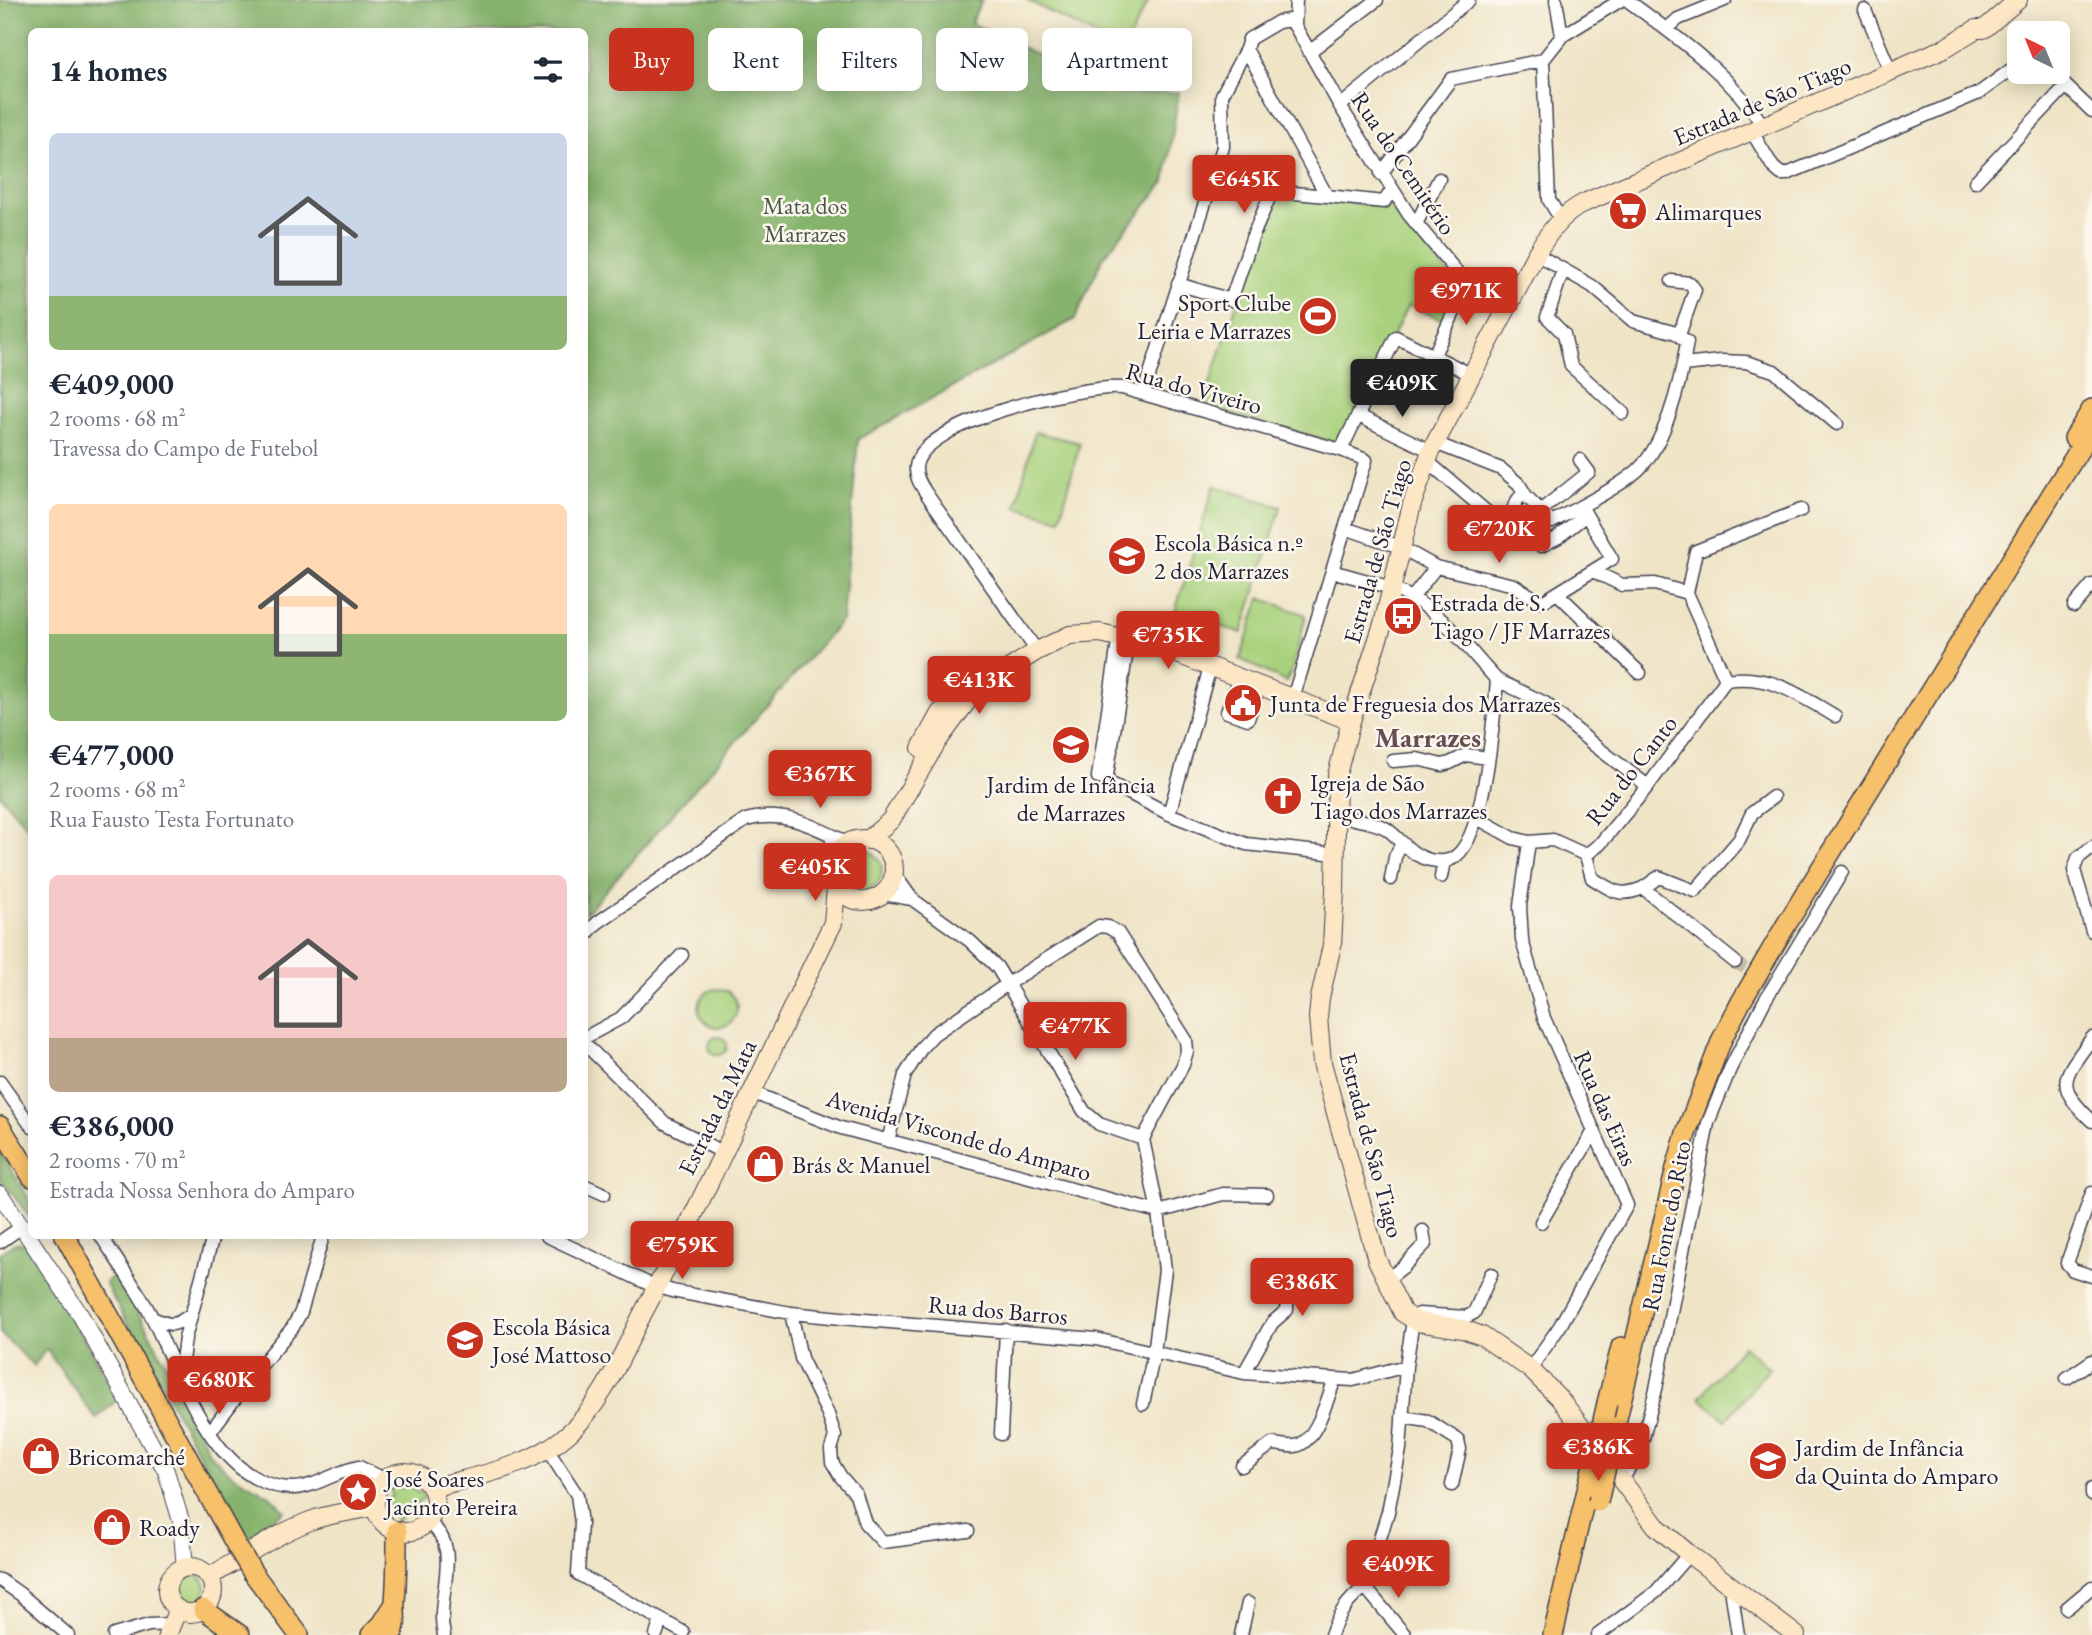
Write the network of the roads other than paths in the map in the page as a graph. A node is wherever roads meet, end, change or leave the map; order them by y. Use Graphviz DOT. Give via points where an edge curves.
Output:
graph roads {
  1 [pos="1296,0"];
  2 [pos="1377,0"];
  3 [pos="1469,0"];
  4 [pos="1556,0"];
  5 [pos="1621,0"];
  6 [pos="1627,0"];
  7 [pos="1725,0"];
  8 [pos="2005,0"];
  9 [pos="2018,0"];
  10 [pos="1865,10"];
  11 [pos="1292,23"];
  12 [pos="1667,29"];
  13 [pos="1976,29"];
  14 [pos="1562,36"];
  15 [pos="1246,49"];
  16 [pos="1310,52"];
  17 [pos="1543,60"];
  18 [pos="1891,73"];
  19 [pos="2007,73"];
  20 [pos="2066,86"];
  21 [pos="1340,106"];
  22 [pos="2092,111"];
  23 [pos="1758,129"];
  24 [pos="1381,174"];
  25 [pos="1439,179"];
  26 [pos="1975,182"];
  27 [pos="1392,190"];
  28 [pos="1327,196"];
  29 [pos="1560,218"];
  30 [pos="1416,224"];
  31 [pos="1536,254"];
  32 [pos="1563,270"];
  33 [pos="1672,281"];
  34 [pos="1178,284"];
  35 [pos="1467,284"];
  36 [pos="1505,312"];
  37 [pos="1679,335"];
  38 [pos="1434,355"];
  39 [pos="1684,365"];
  40 [pos="1472,374"];
  41 [pos="1144,392"];
  42 [pos="2092,409"];
  43 [pos="1623,413"];
  44 [pos="1359,416"];
  45 [pos="1837,424"];
  46 [pos="2092,429"];
  47 [pos="1341,450"];
  48 [pos="1431,452"];
  49 [pos="1580,460"];
  50 [pos="1524,492"];
  51 [pos="1541,510"];
  52 [pos="1583,510"];
  53 [pos="1801,510"];
  54 [pos="1501,524"];
  55 [pos="1345,528"];
  56 [pos="1400,547"];
  57 [pos="1436,567"];
  58 [pos="1332,571"];
  59 [pos="1593,571"];
  60 [pos="2092,585"];
  61 [pos="1391,588"];
  62 [pos="1557,593"];
  63 [pos="1687,593"];
  64 [pos="1412,598"];
  65 [pos="2074,606"];
  66 [pos="1124,637"];
  67 [pos="1037,651"];
  68 [pos="1210,667"];
  69 [pos="1640,673"];
  70 [pos="1239,678"];
  71 [pos="1497,680"];
  72 [pos="1726,680"];
  73 [pos="1259,686"];
  74 [pos="1293,698"];
  75 [pos="1835,716"];
  76 [pos="1351,721"];
  77 [pos="1488,758"];
  78 [pos="1393,761"];
  79 [pos="1648,786"];
  80 [pos="1773,797"];
  81 [pos="1169,814"];
  82 [pos="1335,815"];
  83 [pos="1477,818"];
  84 [pos="891,820"];
  85 [pos="868,840"];
  86 [pos="1529,842"];
  87 [pos="1402,843"];
  88 [pos="2092,847"];
  89 [pos="842,848"];
  90 [pos="1336,854"];
  91 [pos="1586,855"];
  92 [pos="1444,861"];
  93 [pos="892,865"];
  94 [pos="1842,872"];
  95 [pos="1441,877"];
  96 [pos="1391,879"];
  97 [pos="836,887"];
  98 [pos="1643,888"];
  99 [pos="883,894"];
  100 [pos="912,899"];
  101 [pos="864,902"];
  102 [pos="833,923"];
  103 [pos="2092,932"];
  104 [pos="588,933"];
  105 [pos="682,955"];
  106 [pos="1735,962"];
  107 [pos="1009,983"];
  108 [pos="588,1038"];
  109 [pos="2091,1040"];
  110 [pos="588,1044"];
  111 [pos="0,1082"];
  112 [pos="751,1092"];
  113 [pos="28,1121"];
  114 [pos="2092,1121"];
  115 [pos="0,1126"];
  116 [pos="1594,1131"];
  117 [pos="1143,1139"];
  118 [pos="888,1141"];
  119 [pos="722,1152"];
  120 [pos="28,1171"];
  121 [pos="588,1187"];
  122 [pos="2092,1193"];
  123 [pos="0,1194"];
  124 [pos="604,1194"];
  125 [pos="1267,1195"];
  126 [pos="1158,1212"];
  127 [pos="1541,1222"];
  128 [pos="2087,1224"];
  129 [pos="23,1226"];
  130 [pos="1423,1231"];
  131 [pos="28,1234"];
  132 [pos="31,1239"];
  133 [pos="67,1239"];
  134 [pos="103,1239"];
  135 [pos="212,1239"];
  136 [pos="322,1239"];
  137 [pos="553,1239"];
  138 [pos="0,1242"];
  139 [pos="1271,1267"];
  140 [pos="1491,1274"];
  141 [pos="2092,1276"];
  142 [pos="1386,1280"];
  143 [pos="657,1287"];
  144 [pos="791,1312"];
  145 [pos="190,1315"];
  146 [pos="152,1318"];
  147 [pos="1413,1320"];
  148 [pos="1006,1330"];
  149 [pos="1154,1353"];
  150 [pos="2092,1361"];
  151 [pos="1406,1366"];
  152 [pos="1530,1369"];
  153 [pos="1244,1373"];
  154 [pos="180,1377"];
  155 [pos="2067,1378"];
  156 [pos="1335,1379"];
  157 [pos="1143,1404"];
  158 [pos="1402,1417"];
  159 [pos="209,1432"];
  160 [pos="1001,1434"];
  161 [pos="547,1449"];
  162 [pos="1242,1466"];
  163 [pos="1620,1480"];
  164 [pos="381,1484"];
  165 [pos="1451,1485"];
  166 [pos="432,1489"];
  167 [pos="1593,1494"];
  168 [pos="375,1506"];
  169 [pos="427,1521"];
  170 [pos="397,1531"];
  171 [pos="968,1531"];
  172 [pos="1689,1554"];
  173 [pos="185,1567"];
  174 [pos="209,1577"];
  175 [pos="0,1580"];
  176 [pos="1365,1587"];
  177 [pos="2092,1587"];
  178 [pos="1735,1589"];
  179 [pos="1248,1603"];
  180 [pos="394,1605"];
  181 [pos="2067,1608"];
  182 [pos="203,1609"];
  183 [pos="281,1612"];
  184 [pos="661,1620"];
  185 [pos="173,1623"];
  186 [pos="683,1632"];
  187 [pos="68,1635"];
  188 [pos="114,1635"];
  189 [pos="240,1635"];
  190 [pos="299,1635"];
  191 [pos="312,1635"];
  192 [pos="371,1635"];
  193 [pos="393,1635"];
  194 [pos="444,1635"];
  195 [pos="656,1635"];
  196 [pos="1241,1635"];
  197 [pos="1331,1635"];
  198 [pos="1405,1635"];
  199 [pos="1553,1635"];
  200 [pos="1567,1635"];
  201 [pos="1598,1635"];
  202 [pos="1738,1635"];
  203 [pos="1796,1635"];
  1 -- 11 [label="street"];
  2 -- 16 [label="street"];
  3 -- 21 [label="street"];
  4 -- 14 [label="street"];
  5 -- 14 [label="street"];
  6 -- 12 [label="street"];
  7 -- 12 [label="street" via="1678,19"];
  8 -- 13 [label="main road, Estrada de São Tiago"];
  9 -- 13 [label="main road, Estrada de São Tiago" via="1984,29"];
  10 -- 18 [label="street"];
  11 -- 15 [label="street" via="1278,22 1249,39"];
  11 -- 16 [label="street, Rua do Cemitério"];
  12 -- 23 [label="street" via="1736,89"];
  13 -- 18 [label="main road, Estrada de São Tiago"];
  14 -- 17 [label="street"];
  15 -- 28 [label="street"];
  15 -- 34 [label="street" via="1223,95 1223,147"];
  16 -- 21 [label="street, Rua do Cemitério"];
  17 -- 24 [label="street" via="1451,79"];
  17 -- 29 [label="street" via="1549,200"];
  18 -- 23 [label="main road, Estrada de São Tiago"];
  19 -- 23 [label="street" via="1979,93 1787,174 1773,167"];
  20 -- 22 [label="street"];
  20 -- 26 [label="street"];
  21 -- 24 [label="street, Rua do Cemitério"];
  23 -- 29 [label="main road, Estrada de São Tiago" via="1584,203"];
  24 -- 27 [label="street, Rua do Cemitério"];
  25 -- 30 [label="street"];
  27 -- 28 [label="street" via="1384,202"];
  27 -- 30 [label="street, Rua do Cemitério"];
  28 -- 34 [label="street" via="1272,191 1231,300"];
  29 -- 31 [label="main road, Estrada de São Tiago"];
  30 -- 35 [label="street, Rua do Cemitério"];
  31 -- 32 [label="street"];
  31 -- 36 [label="main road, Estrada de São Tiago"];
  32 -- 37 [label="street" via="1592,286 1633,321"];
  32 -- 43 [label="street" via="1547,317 1564,334 1571,366"];
  33 -- 37 [label="street" via="1690,283 1695,290"];
  34 -- 41 [label="street"];
  35 -- 36 [label="street, Rua do Cemitério"];
  35 -- 38 [label="street"];
  36 -- 40 [label="main road, Estrada de São Tiago"];
  37 -- 39 [label="street" via="1687,342"];
  38 -- 40 [label="street"];
  38 -- 44 [label="street" via="1396,337"];
  39 -- 45 [label="street" via="1746,362 1774,371"];
  39 -- 52 [label="street" via="1656,447 1634,474"];
  40 -- 48 [label="main road, Estrada de São Tiago"];
  41 -- 47 [label="street, Rua do Viveiro"];
  41 -- 67 [label="street, Rua do Viveiro" via="1088,389 1007,408 932,442 918,459 919,483"];
  42 -- 167 [label="main road, bridge" via="1723,1011 1693,1077 1663,1167 1607,1403"];
  44 -- 47 [label="street"];
  44 -- 48 [label="street"];
  46 -- 167 [label="main road, bridge" via="1786,925 1722,1040 1676,1168 1615,1427"];
  47 -- 55 [label="street, Rua do Viveiro" via="1366,460"];
  48 -- 50 [label="street" via="1501,469"];
  48 -- 54 [label="street"];
  48 -- 56 [label="main road, Estrada de São Tiago"];
  49 -- 51 [label="street" via="1589,472"];
  50 -- 51 [label="street"];
  50 -- 52 [label="street" via="1513,513 1541,546 1558,538"];
  51 -- 52 [label="street" via="1552,522"];
  52 -- 59 [label="street" via="1612,559"];
  53 -- 63 [label="street" via="1696,551"];
  55 -- 56 [label="street"];
  55 -- 58 [label="street"];
  56 -- 57 [label="street"];
  56 -- 61 [label="main road, Estrada de São Tiago"];
  57 -- 62 [label="street" via="1514,585 1539,601"];
  57 -- 64 [label="street"];
  58 -- 61 [label="street"];
  58 -- 74 [label="street"];
  59 -- 62 [label="street"];
  59 -- 63 [label="street" via="1622,585 1655,584"];
  60 -- 65 [label="street"];
  61 -- 64 [label="street"];
  61 -- 76 [label="main road, Estrada de São Tiago" via="1384,624"];
  62 -- 69 [label="street"];
  63 -- 72 [label="street"];
  64 -- 71 [label="street" via="1438,616"];
  66 -- 67 [label="main road" via="1079,633"];
  66 -- 68 [label="main road"];
  66 -- 81 [label="street" via="1098,777"];
  67 -- 84 [label="main road" via="983,685 961,707"];
  68 -- 70 [label="main road"];
  68 -- 81 [label="street"];
  70 -- 73 [label="main road"];
  70 -- 73 [label="street" via="1227,712 1248,719"];
  71 -- 77 [label="street"];
  71 -- 79 [label="street" via="1545,703"];
  72 -- 75 [label="street" via="1763,679"];
  72 -- 79 [label="street, Rua do Canto"];
  73 -- 74 [label="main road"];
  74 -- 76 [label="main road"];
  76 -- 82 [label="main road, Estrada de São Tiago" via="1337,775"];
  77 -- 78 [label="street" via="1466,755 1442,765 1417,759"];
  77 -- 83 [label="street"];
  79 -- 91 [label="street, Rua do Canto"];
  80 -- 98 [label="street" via="1752,813 1739,840 1695,891 1659,877"];
  81 -- 90 [label="street" via="1246,844"];
  82 -- 87 [label="street" via="1385,827"];
  82 -- 90 [label="main road, Estrada de São Tiago"];
  83 -- 86 [label="street, Rua do Canto"];
  83 -- 92 [label="street" via="1457,856"];
  84 -- 85 [label="main road"];
  84 -- 93 [label="main road"];
  85 -- 89 [label="main road"];
  85 -- 93 [label="main road" via="879,844"];
  86 -- 91 [label="street, Rua do Canto" via="1553,840"];
  86 -- 116 [label="street, Rua das Eiras" via="1520,906 1522,940 1544,1018"];
  87 -- 92 [label="street" via="1420,856"];
  87 -- 96 [label="street"];
  88 -- 103 [label="street" via="2078,858 2074,870"];
  89 -- 97 [label="main road" via="832,870"];
  89 -- 104 [label="street" via="810,824 781,817 746,820"];
  90 -- 142 [label="main road, Estrada de São Tiago" via="1332,945 1318,1017 1322,1063"];
  91 -- 98 [label="street" via="1592,878 1614,892"];
  92 -- 95 [label="street"];
  93 -- 99 [label="main road"];
  93 -- 100 [label="street"];
  94 -- 163 [label="street, Rua Fonte do Rito" via="1772,986 1709,1123 1656,1389 1643,1438"];
  97 -- 101 [label="main road" via="848,898"];
  97 -- 102 [label="main road, Estrada da Mata"];
  98 -- 106 [label="street"];
  99 -- 100 [label="street"];
  99 -- 101 [label="main road"];
  100 -- 107 [label="street" via="984,953"];
  101 -- 102 [label="main road"];
  102 -- 112 [label="main road, Estrada da Mata"];
  105 -- 108 [label="street" via="621,1018"];
  107 -- 117 [label="street" via="1084,1111 1099,1124"];
  107 -- 117 [label="street" via="1099,926 1118,933 1186,1040 1183,1065"];
  107 -- 118 [label="street" via="947,1023 922,1047 905,1075"];
  109 -- 114 [label="street" via="2065,1083 2068,1096"];
  110 -- 119 [label="street" via="665,1123"];
  111 -- 113 [label="street"];
  112 -- 118 [label="street, Avenida Visconde do Amparo" via="841,1128"];
  112 -- 119 [label="main road, Estrada da Mata"];
  115 -- 120 [label="main road"];
  116 -- 127 [label="street"];
  116 -- 152 [label="street, Rua das Eiras" via="1627,1205 1560,1326"];
  117 -- 126 [label="street"];
  118 -- 126 [label="street, Avenida Visconde do Amparo"];
  119 -- 143 [label="main road, Estrada da Mata"];
  121 -- 124 [label="street"];
  122 -- 128 [label="street"];
  123 -- 129 [label="street"];
  125 -- 126 [label="street" via="1223,1195"];
  126 -- 149 [label="street" via="1165,1270"];
  128 -- 141 [label="street" via="2067,1263"];
  129 -- 131 [label="street"];
  129 -- 138 [label="street"];
  130 -- 142 [label="street" via="1425,1244"];
  132 -- 173 [label="street" via="86,1324 166,1471 181,1521"];
  133 -- 183 [label="main road, bridge" via="236,1545"];
  134 -- 146 [label="street"];
  135 -- 145 [label="street"];
  136 -- 159 [label="street" via="293,1327"];
  137 -- 143 [label="street, Rua dos Barros"];
  139 -- 153 [label="street" via="1287,1277 1287,1310 1272,1323"];
  140 -- 147 [label="street" via="1471,1315 1419,1314"];
  142 -- 147 [label="main road, Estrada de São Tiago" via="1403,1313"];
  143 -- 144 [label="street, Rua dos Barros"];
  143 -- 161 [label="main road, Estrada da Mata" via="599,1396 573,1430"];
  144 -- 148 [label="street, Rua dos Barros"];
  144 -- 171 [label="street" via="802,1359 835,1436 832,1462 856,1494 865,1523 883,1542"];
  145 -- 146 [label="street" via="176,1325"];
  145 -- 154 [label="street"];
  146 -- 154 [label="street"];
  147 -- 151 [label="street"];
  147 -- 152 [label="main road" via="1482,1336"];
  148 -- 149 [label="street, Rua dos Barros" via="1096,1339"];
  148 -- 160 [label="street"];
  149 -- 153 [label="street, Rua dos Barros"];
  149 -- 157 [label="street"];
  150 -- 155 [label="street"];
  151 -- 156 [label="street, Rua dos Barros" via="1353,1380"];
  151 -- 158 [label="street"];
  152 -- 163 [label="main road" via="1560,1399"];
  153 -- 156 [label="street, Rua dos Barros"];
  154 -- 159 [label="street"];
  156 -- 162 [label="street" via="1313,1432 1303,1442 1297,1446 1272,1444"];
  158 -- 165 [label="street" via="1429,1422 1458,1440"];
  158 -- 176 [label="street" via="1388,1512"];
  159 -- 164 [label="street" via="247,1474 263,1482 295,1488 359,1467 378,1476"];
  161 -- 166 [label="main road, Estrada da Mata" via="500,1471"];
  161 -- 184 [label="street" via="577,1496 581,1523 578,1574"];
  163 -- 172 [label="main road" via="1656,1526"];
  164 -- 166 [label="main road" via="408,1472 422,1477"];
  164 -- 168 [label="main road"];
  166 -- 169 [label="main road" via="434,1509"];
  167 -- 199 [label="main road"];
  167 -- 200 [label="main road"];
  168 -- 170 [label="main road" via="384,1525"];
  168 -- 174 [label="main road" via="309,1521"];
  169 -- 170 [label="main road" via="414,1531"];
  169 -- 194 [label="street" via="443,1536 448,1551"];
  170 -- 180 [label="main road"];
  172 -- 178 [label="main road"];
  172 -- 201 [label="street" via="1656,1592"];
  173 -- 174 [label="main road"];
  173 -- 185 [label="main road" via="174,1574 168,1586"];
  174 -- 182 [label="main road" via="213,1594"];
  175 -- 187 [label="street"];
  176 -- 197 [label="street" via="1350,1599"];
  176 -- 198 [label="street"];
  177 -- 181 [label="street"];
  178 -- 202 [label="street"];
  178 -- 203 [label="main road"];
  179 -- 196 [label="street"];
  180 -- 192 [label="main road"];
  180 -- 193 [label="main road"];
  182 -- 185 [label="main road"];
  182 -- 189 [label="main road"];
  183 -- 190 [label="main road"];
  183 -- 191 [label="main road"];
  184 -- 186 [label="street"];
  184 -- 195 [label="street"];
  185 -- 188 [label="street"];
}
